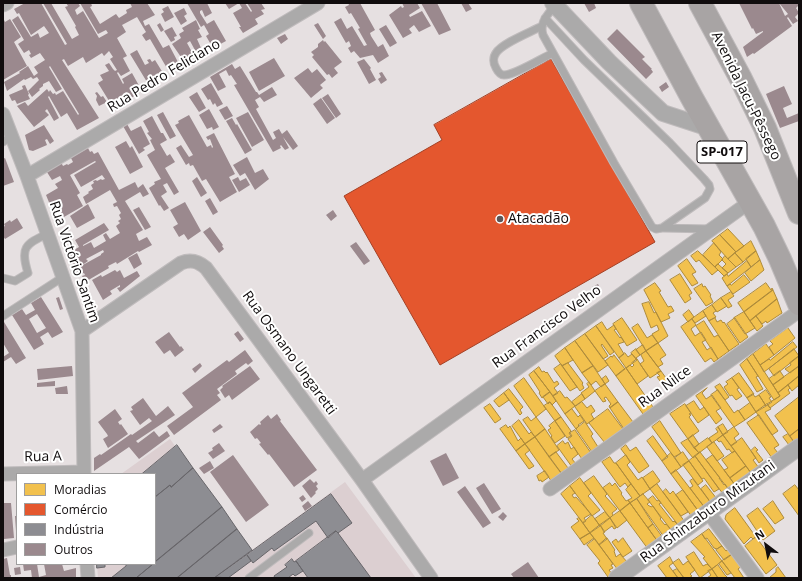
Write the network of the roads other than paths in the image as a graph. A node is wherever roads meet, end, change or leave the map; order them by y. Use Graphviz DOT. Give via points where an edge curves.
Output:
graph roads {
  1 [pos="7,3"];
  2 [pos="641,3"];
  3 [pos="689,3"];
  4 [pos="700,3"];
  5 [pos="554,4"];
  6 [pos="3,5"];
  7 [pos="310,5"];
  8 [pos="545,18"];
  9 [pos="542,26"];
  10 [pos="553,53"];
  11 [pos="741,79"];
  12 [pos="692,98"];
  13 [pos="663,113"];
  14 [pos="3,114"];
  15 [pos="709,128"];
  16 [pos="7,139"];
  17 [pos="27,176"];
  18 [pos="751,201"];
  19 [pos="799,213"];
  20 [pos="662,228"];
  21 [pos="712,229"];
  22 [pos="47,234"];
  23 [pos="63,277"];
  24 [pos="3,278"];
  25 [pos="799,304"];
  26 [pos="799,311"];
  27 [pos="3,316"];
  28 [pos="82,331"];
  29 [pos="799,447"];
  30 [pos="84,473"];
  31 [pos="3,474"];
  32 [pos="16,474"];
  33 [pos="362,480"];
  34 [pos="550,489"];
  35 [pos="708,512"];
  36 [pos="309,533"];
  37 [pos="16,547"];
  38 [pos="3,550"];
  39 [pos="87,565"];
  40 [pos="88,578"];
  41 [pos="249,578"];
  42 [pos="431,578"];
  43 [pos="617,578"];
  44 [pos="757,578"];
  1 -- 6 [label="street"];
  2 -- 12 [label="highway, SP-017"];
  3 -- 11 [label="highway"];
  4 -- 11 [label="highway, Avenida Jacu-Pêssego"];
  5 -- 8 [label="lane"];
  5 -- 13 [label="street" via="609,62"];
  7 -- 17 [label="street, Rua Pedro Feliciano"];
  8 -- 9 [label="lane"];
  8 -- 20 [label="lane" via="709,185 709,192 705,198"];
  9 -- 10 [label="lane" via="543,35"];
  9 -- 10 [label="lane" via="496,52 494,64 498,72 507,75"];
  10 -- 20 [label="lane" via="652,228"];
  11 -- 19 [label="highway, Avenida Jacu-Pêssego"];
  12 -- 13 [label="street" via="675,110"];
  12 -- 15 [label="highway, SP-017"];
  13 -- 15 [label="street"];
  14 -- 16 [label="street, Rua Victório Santim"];
  15 -- 18 [label="highway, SP-017"];
  16 -- 17 [label="street, Rua Victório Santim"];
  17 -- 22 [label="street, Rua Victório Santim"];
  18 -- 21 [label="street, Rua Francisco Velho"];
  18 -- 25 [label="highway, SP-017" via="780,258"];
  20 -- 21 [label="lane"];
  21 -- 33 [label="street, Rua Francisco Velho"];
  22 -- 23 [label="street, Rua Victório Santim"];
  22 -- 24 [label="lane" via="34,239 24,250 28,273 15,281"];
  23 -- 27 [label="lane"];
  23 -- 28 [label="street, Rua Victório Santim"];
  26 -- 34 [label="street, Rua Nilce"];
  28 -- 30 [label="street, Rua Victório Santim"];
  28 -- 33 [label="street, Rua Osmano Ungaretti" via="181,264 188,261 201,263"];
  29 -- 35 [label="street, Rua Shinzaburo Mizutani"];
  31 -- 32 [label="street, Rua A"];
  33 -- 42 [label="street, Rua Osmano Ungaretti"];
  35 -- 43 [label="street, Rua Shinzaburo Mizutani"];
  35 -- 44 [label="street"];
  36 -- 41 [label="lane"];
  37 -- 38 [label="street"];
  39 -- 40 [label="street"];
}
